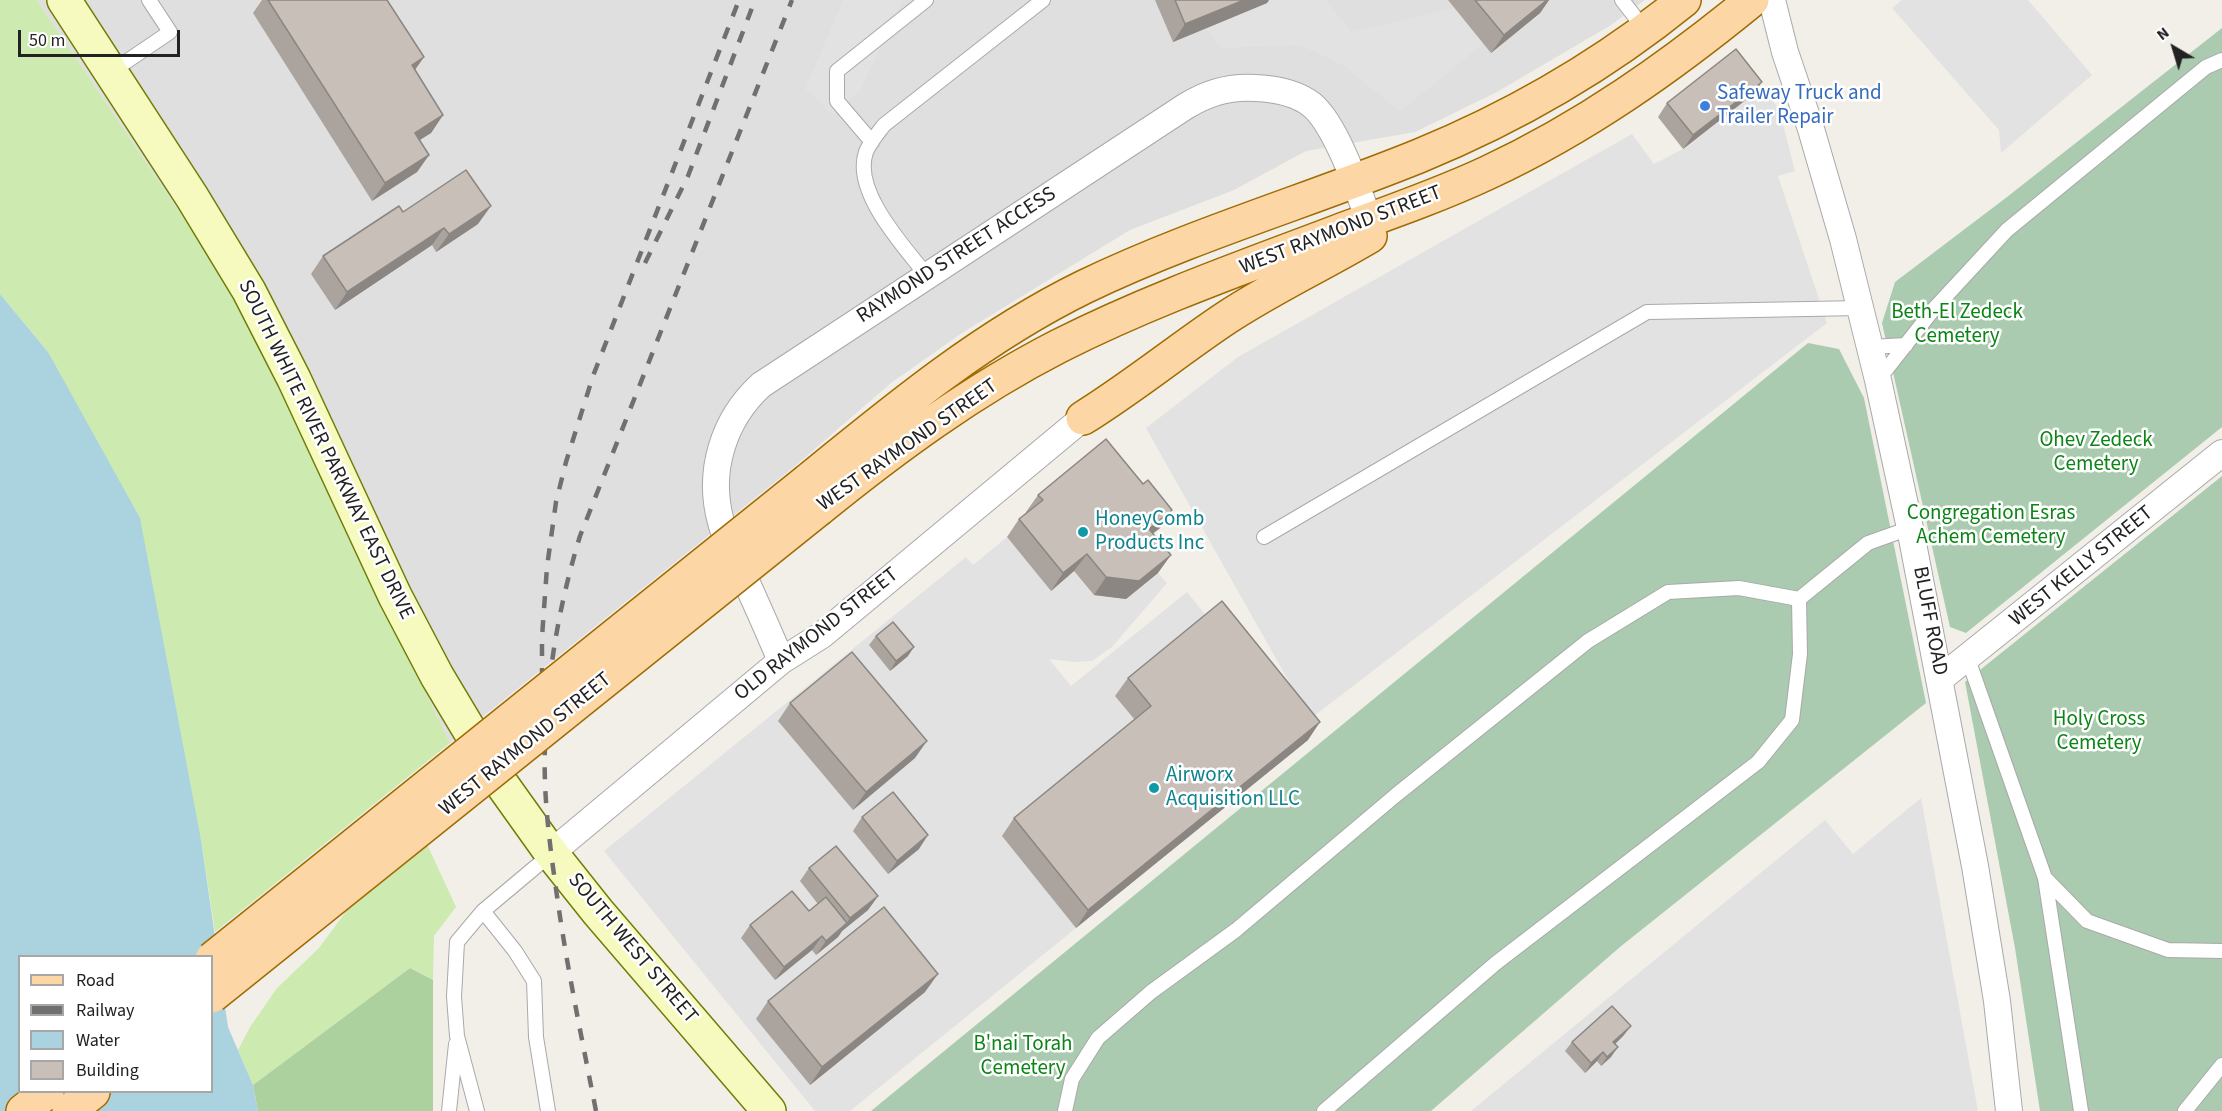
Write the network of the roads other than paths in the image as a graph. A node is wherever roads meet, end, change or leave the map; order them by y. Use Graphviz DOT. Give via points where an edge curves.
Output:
graph roads {
  1 [pos="64,0"];
  2 [pos="149,0"];
  3 [pos="926,0"];
  4 [pos="1043,0"];
  5 [pos="1622,0"];
  6 [pos="1684,0"];
  7 [pos="1752,0"];
  8 [pos="1772,0"];
  9 [pos="1645,30"];
  10 [pos="2222,60"];
  11 [pos="111,72"];
  12 [pos="872,142"];
  13 [pos="1354,180"];
  14 [pos="1448,191"];
  15 [pos="1370,220"];
  16 [pos="927,276"];
  17 [pos="1861,308"];
  18 [pos="1906,345"];
  19 [pos="1870,347"];
  20 [pos="1878,380"];
  21 [pos="1083,418"];
  22 [pos="2219,462"];
  23 [pos="813,495"];
  24 [pos="1910,528"];
  25 [pos="1264,537"];
  26 [pos="1799,599"];
  27 [pos="1968,659"];
  28 [pos="781,661"];
  29 [pos="1940,679"];
  30 [pos="501,783"];
  31 [pos="551,853"];
  32 [pos="2045,879"];
  33 [pos="483,911"];
  34 [pos="2222,951"];
  35 [pos="213,958"];
  36 [pos="213,995"];
  37 [pos="457,1036"];
  38 [pos="2222,1065"];
  39 [pos="46,1093"];
  40 [pos="92,1093"];
  41 [pos="22,1111"];
  42 [pos="69,1111"];
  43 [pos="449,1111"];
  44 [pos="477,1111"];
  45 [pos="548,1111"];
  46 [pos="769,1111"];
  47 [pos="1065,1111"];
  48 [pos="1324,1111"];
  49 [pos="2009,1111"];
  50 [pos="2081,1111"];
  51 [pos="2185,1111"];
  1 -- 11 [label="main road, SOUTH WHITE RIVER PARKWAY EAST DRIVE"];
  2 -- 11 [label="lane" via="170,32"];
  3 -- 12 [label="lane" via="837,71 837,101"];
  4 -- 12 [label="lane" via="896,115"];
  5 -- 9 [label="lane"];
  6 -- 9 [label="main road, WEST RAYMOND STREET"];
  7 -- 14 [label="main road, WEST RAYMOND STREET" via="1621,99 1524,155"];
  8 -- 17 [label="street, BLUFF ROAD"];
  9 -- 13 [label="main road, WEST RAYMOND STREET" via="1510,114 1419,156"];
  10 -- 18 [label="lane" via="2206,67 2007,230"];
  11 -- 30 [label="main road, SOUTH WHITE RIVER PARKWAY EAST DRIVE" via="249,291 395,596"];
  12 -- 16 [label="lane" via="864,164 868,190"];
  13 -- 15 [label="street, RAYMOND STREET ACCESS"];
  13 -- 16 [label="street, RAYMOND STREET ACCESS" via="1328,124 1305,100 1264,88 1243,87 1215,93 1186,106"];
  13 -- 23 [label="main road, WEST RAYMOND STREET" via="1118,272 1015,326 940,376"];
  14 -- 15 [label="main road, WEST RAYMOND STREET"];
  14 -- 21 [label="main road" via="1261,296"];
  15 -- 23 [label="main road, WEST RAYMOND STREET" via="1157,301 1057,347 948,412 865,472"];
  16 -- 28 [label="street, RAYMOND STREET ACCESS" via="761,385 729,426 718,459 716,503 725,535"];
  17 -- 19 [label="street, BLUFF ROAD"];
  17 -- 25 [label="lane" via="1647,312"];
  18 -- 19 [label="lane"];
  18 -- 20 [label="lane"];
  19 -- 20 [label="street, BLUFF ROAD"];
  20 -- 24 [label="street, BLUFF ROAD"];
  21 -- 28 [label="street, OLD RAYMOND STREET" via="822,635"];
  22 -- 27 [label="street, WEST KELLY STREET"];
  23 -- 35 [label="main road, WEST RAYMOND STREET, bridge"];
  23 -- 36 [label="main road, WEST RAYMOND STREET, bridge"];
  24 -- 26 [label="lane" via="1868,543"];
  24 -- 29 [label="street, BLUFF ROAD"];
  26 -- 47 [label="lane" via="1739,588 1668,592 1588,641 1098,1038 1072,1079"];
  26 -- 48 [label="lane" via="1800,654 1792,720 1758,762 1496,963"];
  27 -- 29 [label="street, WEST KELLY STREET"];
  27 -- 32 [label="lane"];
  28 -- 31 [label="street, OLD RAYMOND STREET"];
  29 -- 49 [label="street, BLUFF ROAD" via="1990,951"];
  30 -- 31 [label="main road, SOUTH WEST STREET"];
  31 -- 33 [label="lane"];
  31 -- 46 [label="main road, SOUTH WEST STREET"];
  32 -- 34 [label="lane" via="2087,921 2168,951"];
  32 -- 50 [label="lane"];
  33 -- 37 [label="lane" via="457,942"];
  33 -- 45 [label="lane" via="534,981 536,1037"];
  37 -- 43 [label="lane"];
  37 -- 44 [label="lane"];
  38 -- 51 [label="lane"];
  39 -- 41 [label="main road"];
  40 -- 42 [label="main road"];
}
